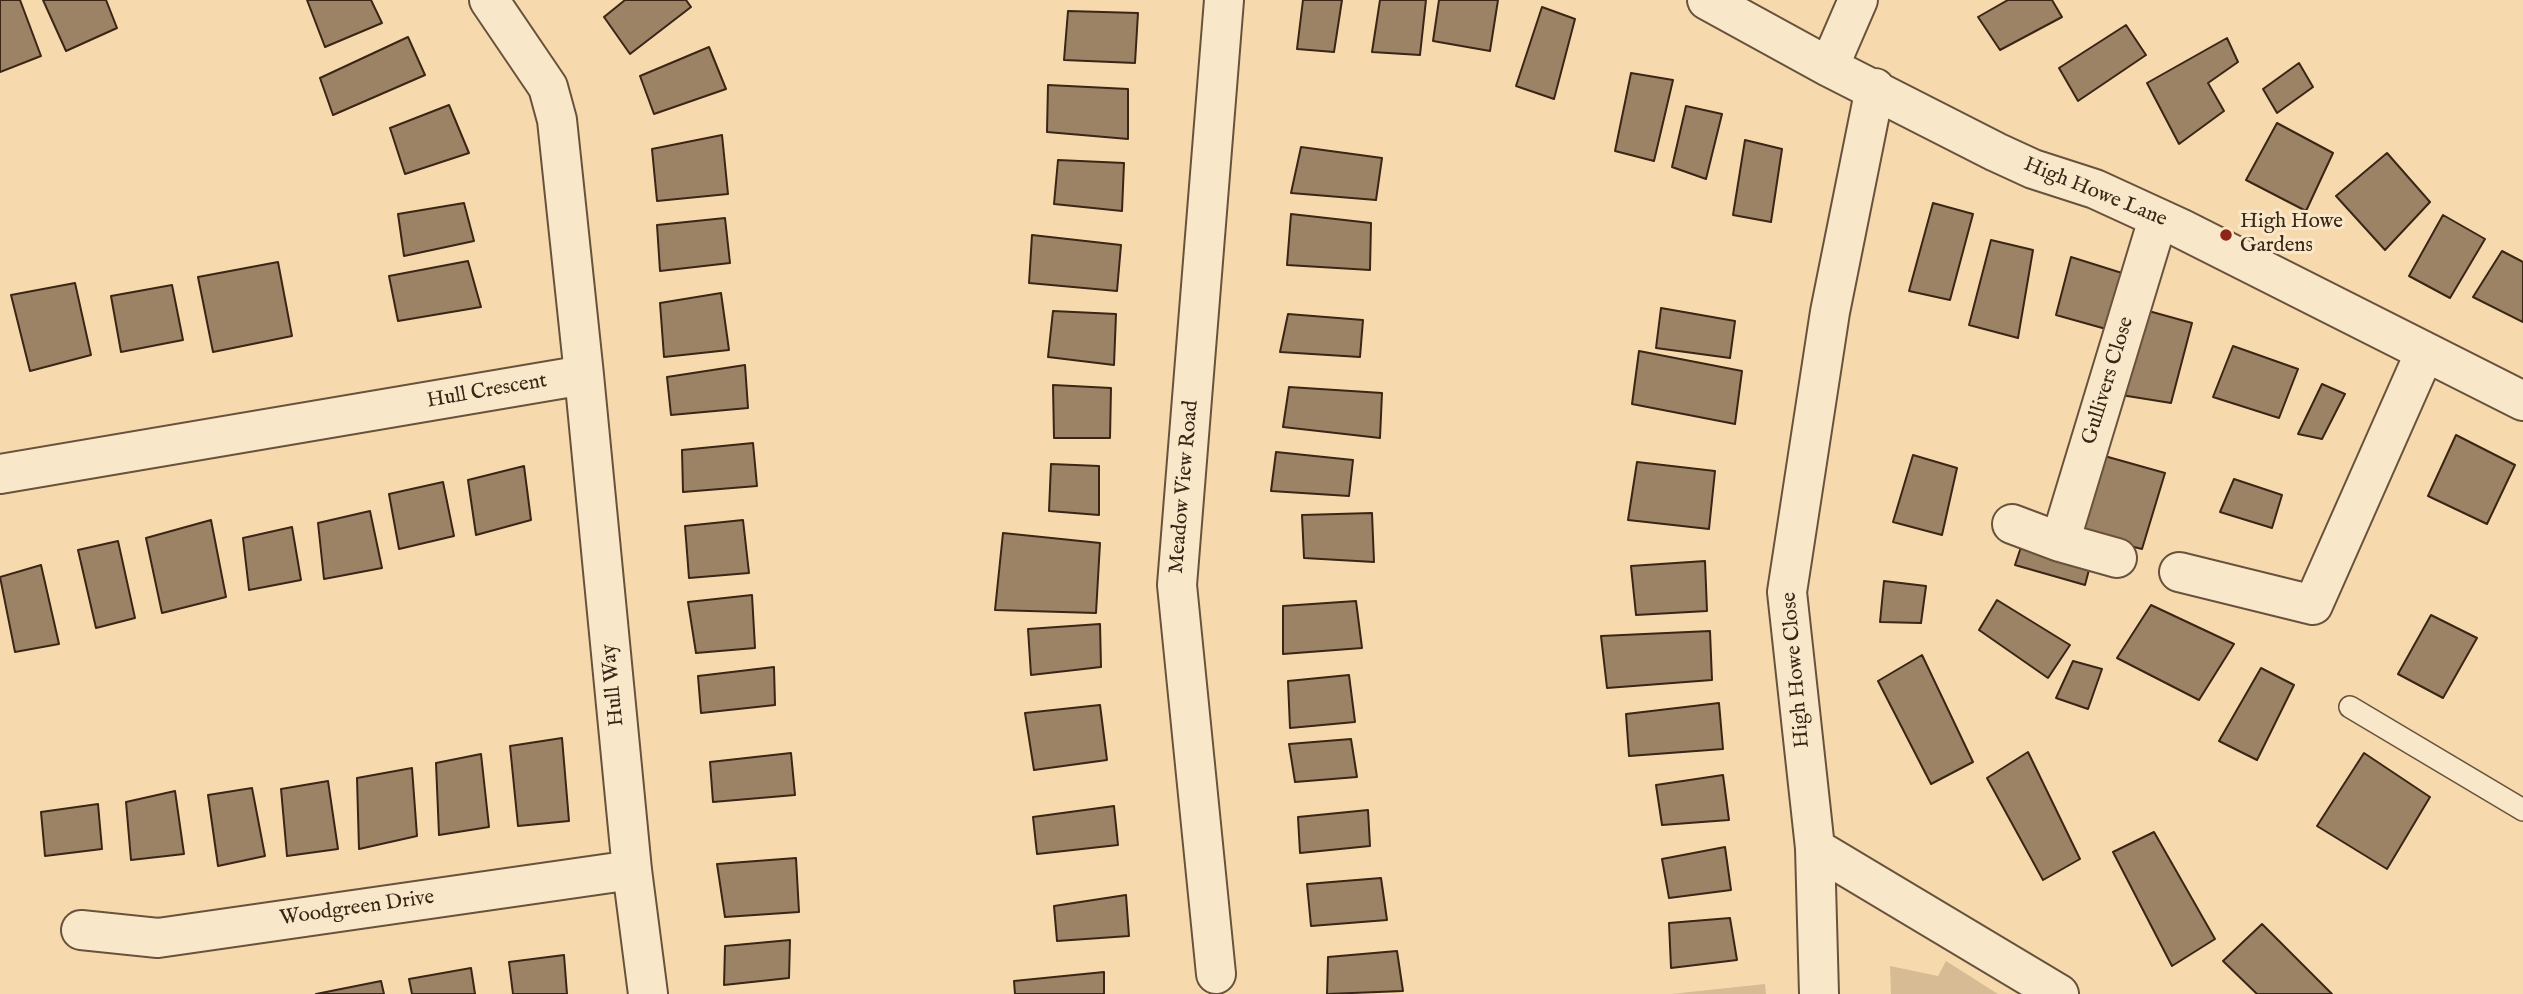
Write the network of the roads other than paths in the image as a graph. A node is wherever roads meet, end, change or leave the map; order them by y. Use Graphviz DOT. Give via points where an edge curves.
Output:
graph roads {
  1 [pos="489,0"];
  2 [pos="1224,0"];
  3 [pos="1707,0"];
  4 [pos="1858,0"];
  5 [pos="1829,67"];
  6 [pos="1875,88"];
  7 [pos="2158,219"];
  8 [pos="2425,352"];
  9 [pos="584,375"];
  10 [pos="2523,401"];
  11 [pos="0,474"];
  12 [pos="2012,524"];
  13 [pos="2060,542"];
  14 [pos="2117,558"];
  15 [pos="2179,572"];
  16 [pos="2350,707"];
  17 [pos="2523,810"];
  18 [pos="1815,848"];
  19 [pos="632,870"];
  20 [pos="81,930"];
  21 [pos="1216,974"];
  22 [pos="648,994"];
  23 [pos="1819,994"];
  24 [pos="2059,994"];
  1 -- 9 [label="street" via="548,87 557,120"];
  2 -- 21 [label="street, Meadow View Road" via="1177,585"];
  3 -- 5 [label="street, High Howe Lane"];
  4 -- 5 [label="street"];
  5 -- 6 [label="street, High Howe Lane"];
  6 -- 7 [label="street, High Howe Lane" via="2033,169 2095,189"];
  6 -- 18 [label="street, High Howe Close" via="1830,313 1787,592"];
  7 -- 8 [label="street, High Howe Lane"];
  7 -- 13 [label="street, Gullivers Close"];
  8 -- 10 [label="street, High Howe Lane"];
  8 -- 15 [label="street" via="2312,605"];
  9 -- 11 [label="street, Hull Crescent"];
  9 -- 19 [label="street, Hull Way"];
  12 -- 13 [label="street"];
  13 -- 14 [label="street"];
  16 -- 17 [label="lane"];
  18 -- 23 [label="street, High Howe Close"];
  18 -- 24 [label="street"];
  19 -- 20 [label="street, Woodgreen Drive" via="158,937"];
  19 -- 22 [label="street, Hull Way"];
}
